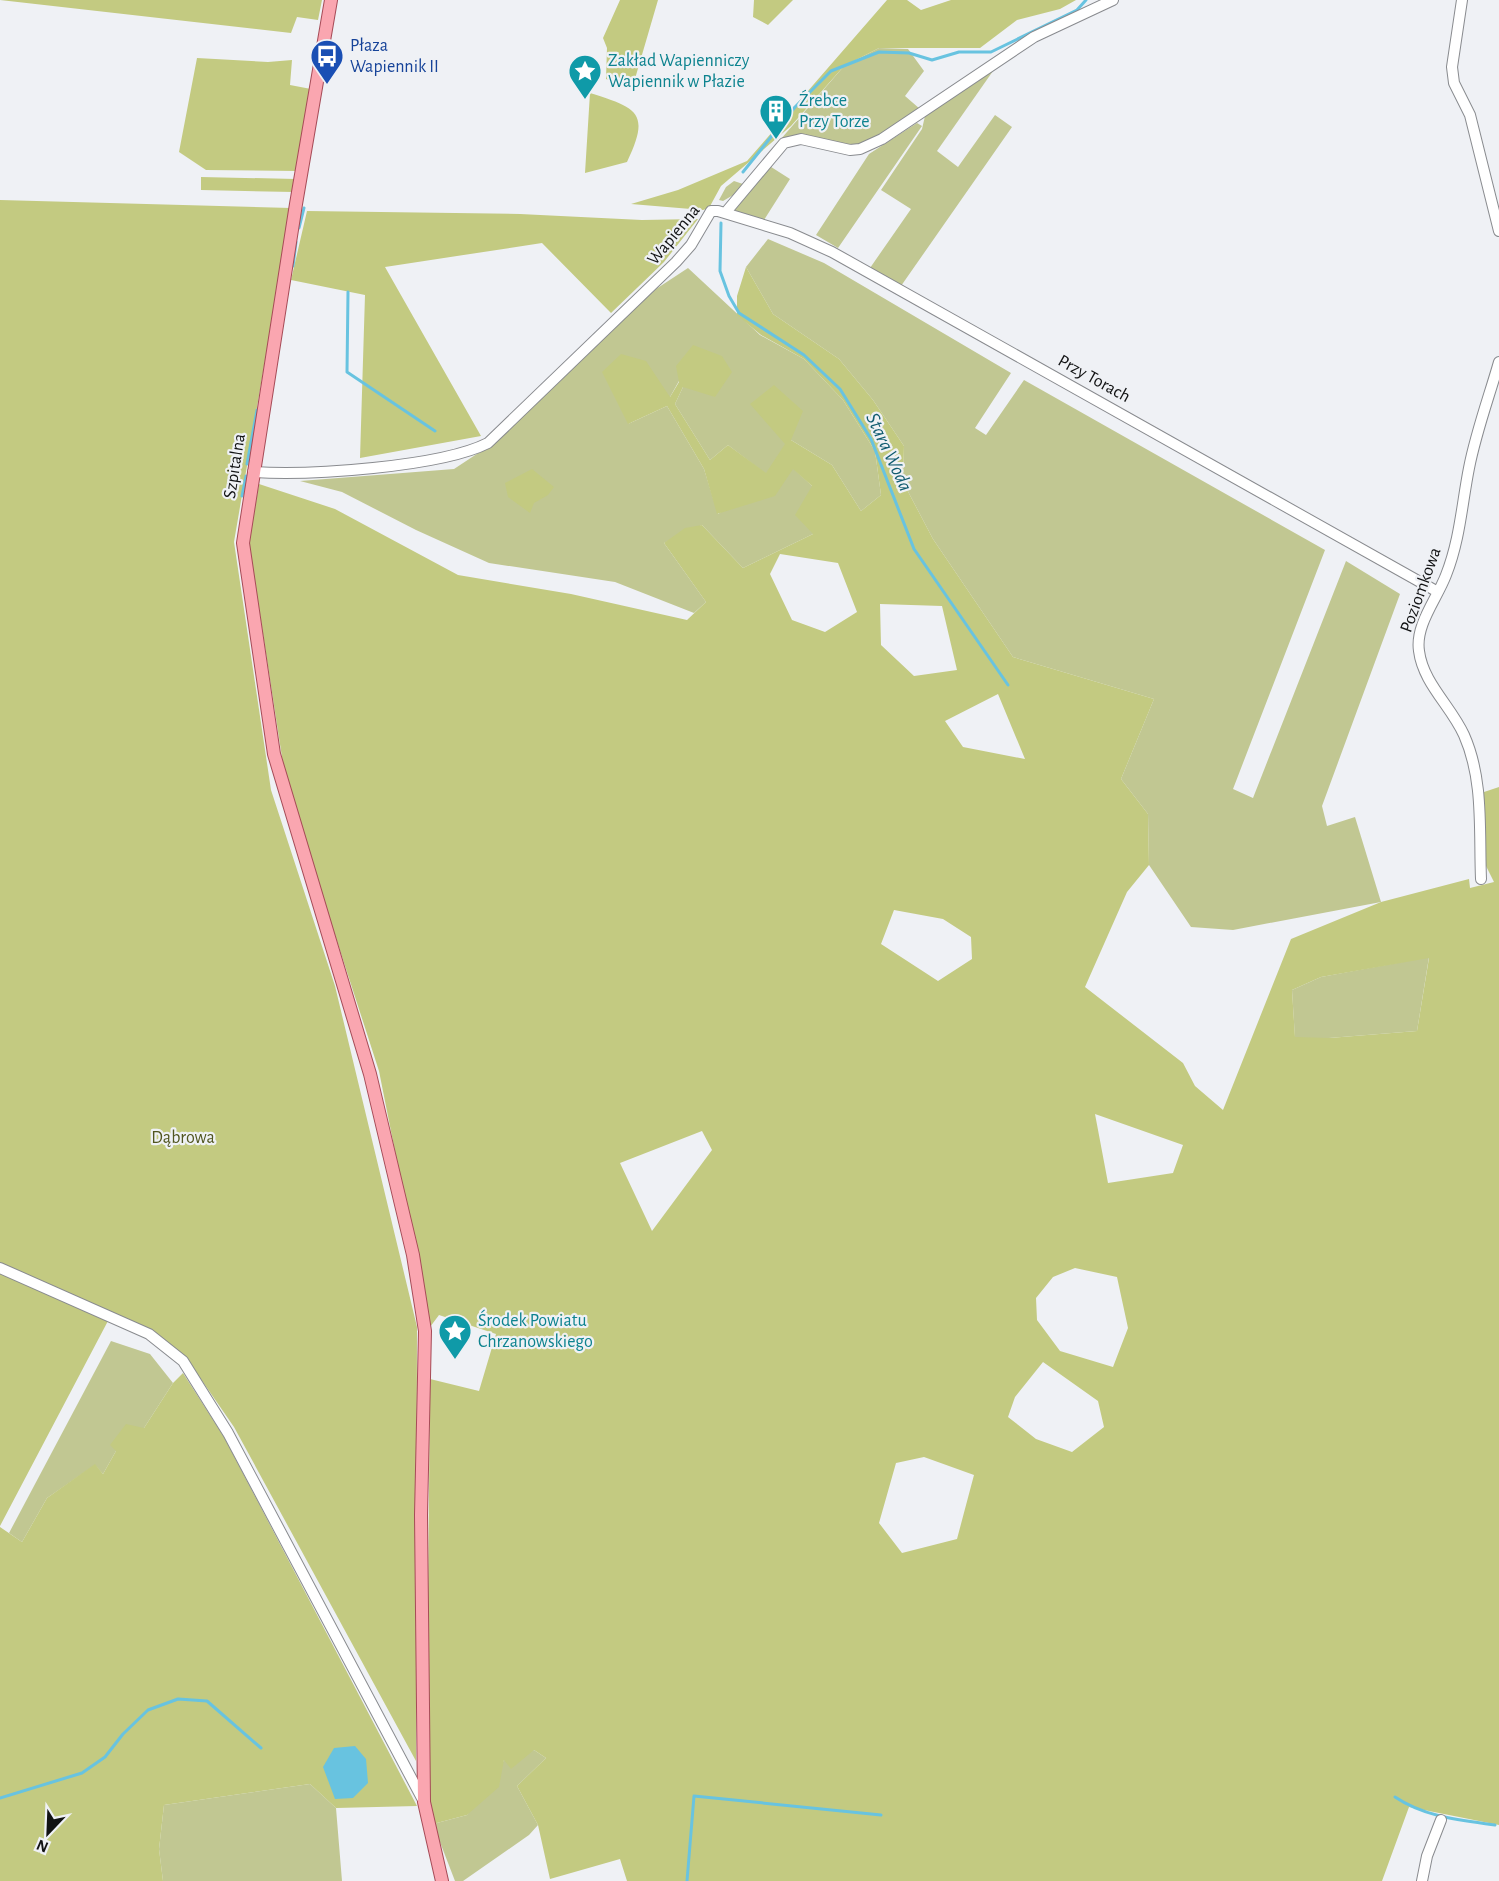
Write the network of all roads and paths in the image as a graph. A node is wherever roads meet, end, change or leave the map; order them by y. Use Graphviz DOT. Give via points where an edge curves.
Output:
graph roads {
  1 [pos="331,0"];
  2 [pos="1113,0"];
  3 [pos="1462,0"];
  4 [pos="726,212"];
  5 [pos="1499,230"];
  6 [pos="1499,362"];
  7 [pos="253,472"];
  8 [pos="1438,592"];
  9 [pos="1481,879"];
  10 [pos="0,1268"];
  11 [pos="424,1802"];
  12 [pos="1441,1820"];
  13 [pos="442,1881"];
  14 [pos="1422,1881"];
  1 -- 7 [label="main road, Szpitalna"];
  2 -- 4 [label="street, Wapienna" via="1034,37 867,146 850,150 801,139 784,143"];
  3 -- 5 [label="street" via="1453,75 1473,126"];
  4 -- 7 [label="street, Wapienna" via="711,212 676,262 488,443 451,456 383,465"];
  4 -- 8 [label="street, Przy Torach" via="832,252"];
  6 -- 8 [label="street, Poziomkowa" via="1469,466 1454,550"];
  7 -- 11 [label="main road, Szpitalna" via="243,543 269,727 282,786 370,1074 413,1255 425,1331"];
  8 -- 9 [label="street, Poziomkowa" via="1419,637 1420,656 1427,677 1464,735 1473,760 1478,785"];
  10 -- 11 [label="street" via="149,1334 183,1361 228,1433"];
  11 -- 13 [label="main road"];
  12 -- 14 [label="street"];
}
